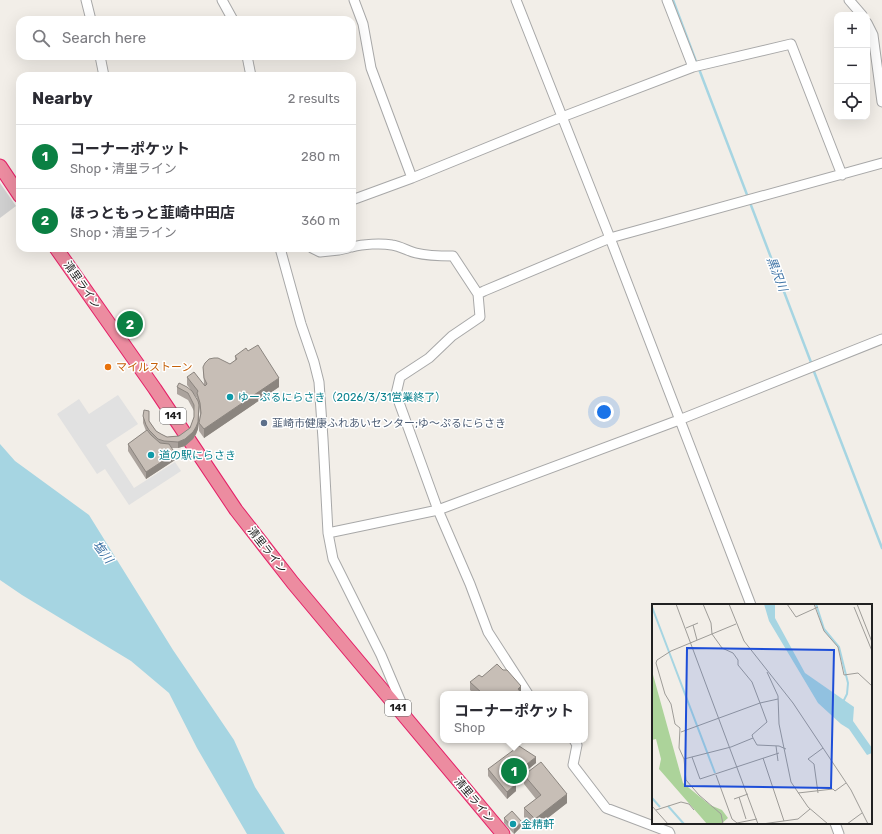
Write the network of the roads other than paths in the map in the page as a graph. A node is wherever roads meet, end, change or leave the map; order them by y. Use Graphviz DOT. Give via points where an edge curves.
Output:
graph roads {
  1 [pos="86,0"];
  2 [pos="222,0"];
  3 [pos="354,0"];
  4 [pos="516,0"];
  5 [pos="667,0"];
  6 [pos="849,0"];
  7 [pos="859,12"];
  8 [pos="90,16"];
  9 [pos="231,16"];
  10 [pos="870,30"];
  11 [pos="101,60"];
  12 [pos="248,60"];
  13 [pos="693,67"];
  14 [pos="103,72"];
  15 [pos="250,72"];
  16 [pos="882,102"];
  17 [pos="562,118"];
  18 [pos="882,163"];
  19 [pos="0,166"];
  20 [pos="842,174"];
  21 [pos="412,178"];
  22 [pos="16,190"];
  23 [pos="356,199"];
  24 [pos="610,238"];
  25 [pos="356,246"];
  26 [pos="59,252"];
  27 [pos="281,252"];
  28 [pos="478,294"];
  29 [pos="882,339"];
  30 [pos="679,420"];
  31 [pos="438,510"];
  32 [pos="328,533"];
  33 [pos="750,604"];
  34 [pos="526,691"];
  35 [pos="410,722"];
  36 [pos="576,743"];
  37 [pos="835,824"];
  38 [pos="502,834"];
  39 [pos="670,834"];
  40 [pos="839,834"];
  1 -- 8 [label="street"];
  2 -- 9 [label="street"];
  3 -- 21 [label="street" via="363,24 371,68"];
  4 -- 17 [label="street"];
  5 -- 13 [label="street"];
  6 -- 7 [label="street"];
  10 -- 16 [label="street"];
  11 -- 14 [label="street"];
  12 -- 15 [label="street"];
  13 -- 17 [label="street"];
  13 -- 20 [label="street" via="791,44"];
  17 -- 21 [label="street"];
  17 -- 24 [label="street"];
  18 -- 20 [label="street"];
  19 -- 22 [label="highway"];
  20 -- 24 [label="street"];
  21 -- 23 [label="street"];
  24 -- 28 [label="street"];
  24 -- 30 [label="street"];
  25 -- 28 [label="street" via="392,245 418,253 453,256"];
  26 -- 35 [label="highway, 清里ライン / 141" via="236,510 293,583"];
  27 -- 32 [label="street" via="319,382"];
  28 -- 31 [label="street" via="480,317 452,336 429,358 400,377 396,394"];
  29 -- 30 [label="street"];
  30 -- 31 [label="street"];
  30 -- 33 [label="street"];
  31 -- 32 [label="street"];
  31 -- 34 [label="street" via="488,632"];
  32 -- 35 [label="street" via="333,558"];
  35 -- 38 [label="highway, 清里ライン / 141"];
  36 -- 39 [label="street" via="573,765 606,808"];
  37 -- 40 [label="street"];
}
